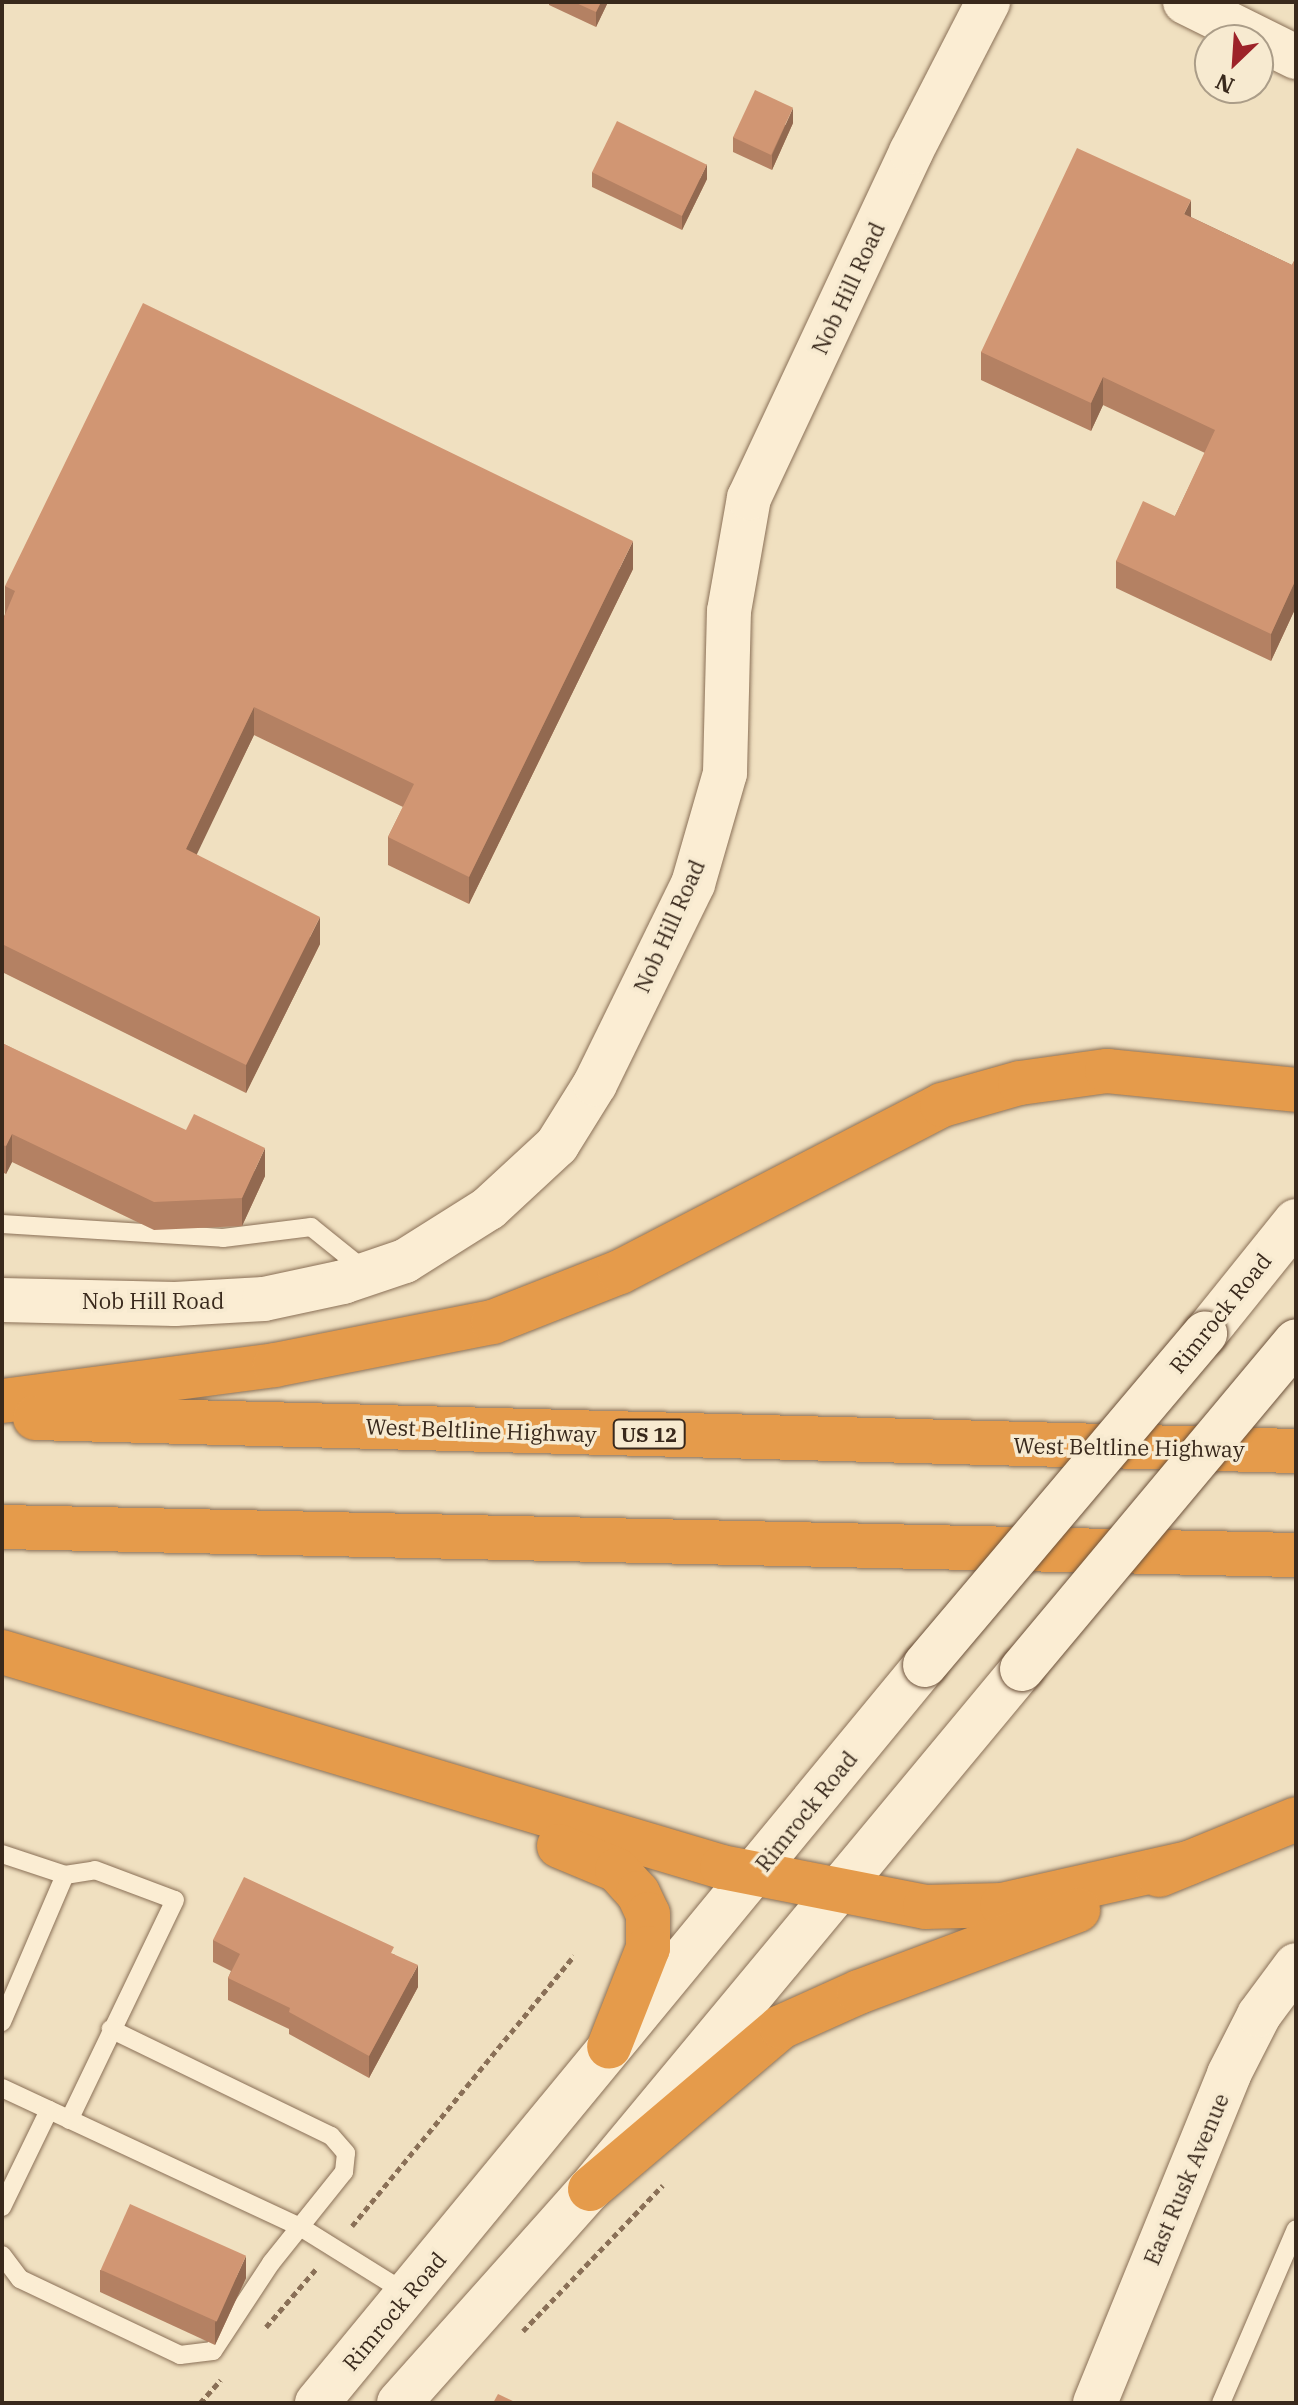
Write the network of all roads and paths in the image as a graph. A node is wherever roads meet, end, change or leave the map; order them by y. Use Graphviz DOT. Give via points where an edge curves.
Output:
graph roads {
  1 [pos="988,2"];
  2 [pos="1185,2"];
  3 [pos="1296,57"];
  4 [pos="1296,1090"];
  5 [pos="1296,1221"];
  6 [pos="2,1224"];
  7 [pos="369,1274"];
  8 [pos="2,1300"];
  9 [pos="1296,1341"];
  10 [pos="2,1401"];
  11 [pos="2,1417"];
  12 [pos="1296,1451"];
  13 [pos="2,1527"];
  14 [pos="1296,1555"];
  15 [pos="2,1652"];
  16 [pos="385,1770"];
  17 [pos="1296,1819"];
  18 [pos="2,1854"];
  19 [pos="1188,1863"];
  20 [pos="754,1874"];
  21 [pos="65,1875"];
  22 [pos="837,1890"];
  23 [pos="574,1956"];
  24 [pos="1290,1986"];
  25 [pos="2,2022"];
  26 [pos="111,2029"];
  27 [pos="609,2047"];
  28 [pos="2,2088"];
  29 [pos="49,2110"];
  30 [pos="69,2120"];
  31 [pos="590,2189"];
  32 [pos="2,2207"];
  33 [pos="302,2228"];
  34 [pos="1296,2229"];
  35 [pos="335,2247"];
  36 [pos="2,2255"];
  37 [pos="408,2294"];
  38 [pos="262,2331"];
  39 [pos="231,2367"];
  40 [pos="314,2401"];
  41 [pos="1098,2402"];
  42 [pos="200,2403"];
  43 [pos="399,2403"];
  44 [pos="1221,2403"];
  1 -- 7 [label="main road, Nob Hill Road" via="911,152 749,498 729,611 725,773 693,884 656,961 595,1084 557,1145 489,1208 405,1261"];
  2 -- 3 [label="main road"];
  4 -- 10 [label="highway" via="1107,1071 1020,1083 942,1105 620,1272 493,1322 275,1365"];
  5 -- 20 [label="main road, Rimrock Road, bridge"];
  6 -- 7 [label="lane" via="223,1238 311,1227"];
  7 -- 8 [label="main road, Nob Hill Road" via="264,1299 175,1304"];
  9 -- 22 [label="main road, bridge"];
  11 -- 12 [label="highway, West Beltline Highway / US 12"];
  13 -- 14 [label="highway"];
  15 -- 16 [label="highway"];
  16 -- 20 [label="highway"];
  16 -- 27 [label="highway" via="464,1809 617,1870 638,1893 648,1914 648,1948"];
  17 -- 19 [label="highway"];
  18 -- 21 [label="lane"];
  19 -- 22 [label="highway" via="1002,1905 925,1907"];
  19 -- 31 [label="highway" via="781,2027"];
  20 -- 22 [label="highway"];
  20 -- 27 [label="main road, Rimrock Road"];
  21 -- 25 [label="lane"];
  21 -- 26 [label="lane" via="95,1870 175,1900"];
  22 -- 31 [label="main road"];
  23 -- 35 [label="path"];
  24 -- 41 [label="main road, East Rusk Avenue" via="1229,2074"];
  26 -- 30 [label="lane"];
  26 -- 33 [label="lane" via="331,2136 346,2153 344,2172"];
  27 -- 37 [label="main road, Rimrock Road"];
  28 -- 29 [label="lane"];
  29 -- 30 [label="lane"];
  29 -- 32 [label="lane"];
  30 -- 33 [label="lane"];
  31 -- 43 [label="main road"];
  33 -- 35 [label="lane"];
  33 -- 36 [label="lane" via="271,2263 213,2351 180,2355 20,2279"];
  34 -- 44 [label="lane"];
  35 -- 37 [label="lane"];
  35 -- 38 [label="path"];
  37 -- 40 [label="main road, Rimrock Road"];
  39 -- 42 [label="path"];
}
